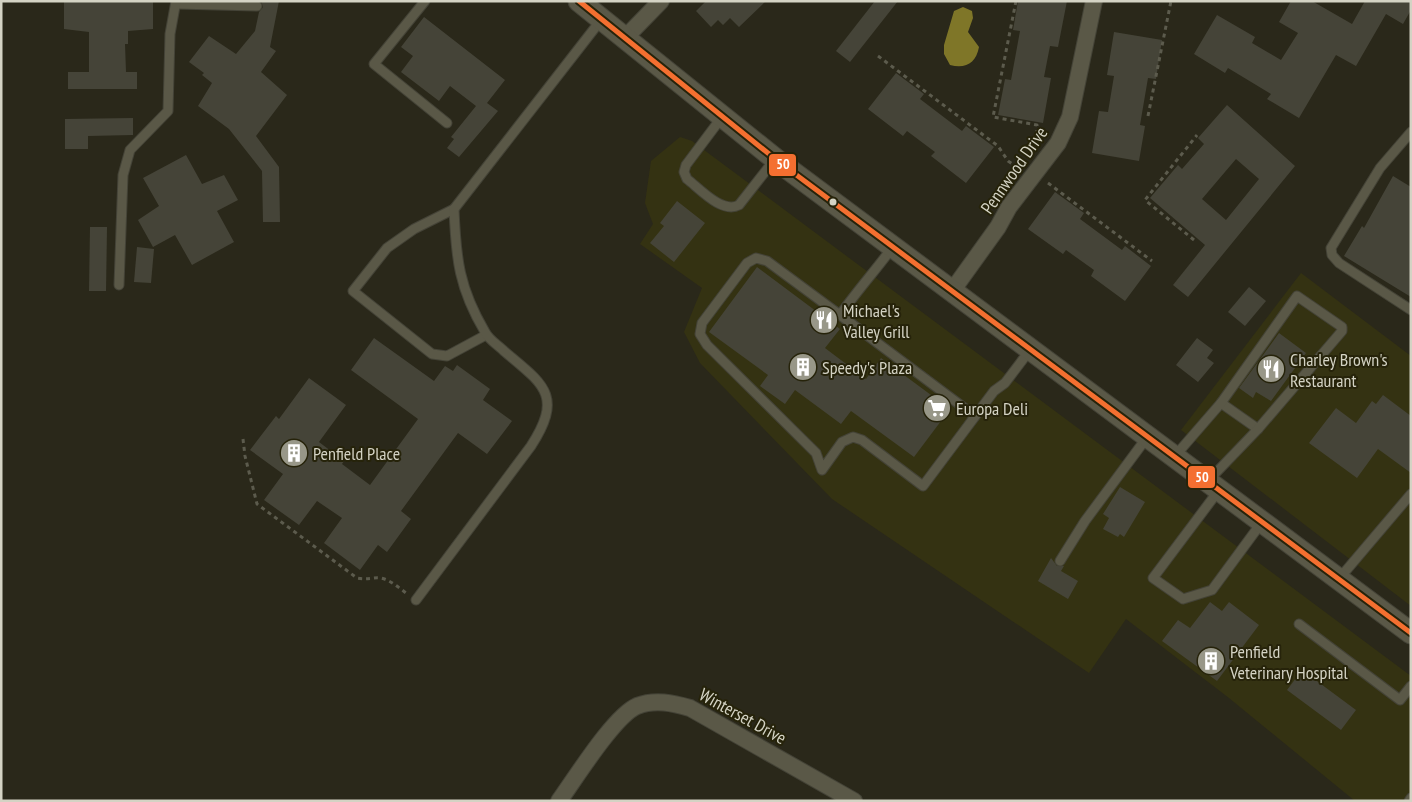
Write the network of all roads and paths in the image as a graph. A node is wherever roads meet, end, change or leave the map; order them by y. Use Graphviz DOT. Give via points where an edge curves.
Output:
graph roads {
  1 [pos="425,1"];
  2 [pos="661,1"];
  3 [pos="1016,1"];
  4 [pos="1094,1"];
  5 [pos="1172,1"];
  6 [pos="176,3"];
  7 [pos="582,3"];
  8 [pos="257,6"];
  9 [pos="600,20"];
  10 [pos="624,39"];
  11 [pos="878,56"];
  12 [pos="1148,116"];
  13 [pos="722,117"];
  14 [pos="447,123"];
  15 [pos="1411,132"];
  16 [pos="1198,135"];
  17 [pos="1058,143"];
  18 [pos="775,159"];
  19 [pos="1021,169"];
  20 [pos="1046,182"];
  21 [pos="454,209"];
  22 [pos="1194,240"];
  23 [pos="892,248"];
  24 [pos="1152,261"];
  25 [pos="119,285"];
  26 [pos="952,291"];
  27 [pos="1411,310"];
  28 [pos="840,315"];
  29 [pos="486,335"];
  30 [pos="1030,350"];
  31 [pos="1221,403"];
  32 [pos="975,416"];
  33 [pos="1258,429"];
  34 [pos="1148,436"];
  35 [pos="244,439"];
  36 [pos="1175,456"];
  37 [pos="1214,485"];
  38 [pos="1411,494"];
  39 [pos="1262,522"];
  40 [pos="1060,561"];
  41 [pos="1338,580"];
  42 [pos="416,600"];
  43 [pos="1299,624"];
  44 [pos="1411,633"];
  45 [pos="1411,686"];
  46 [pos="559,801"];
  47 [pos="854,801"];
  1 -- 14 [label="lane" via="374,64"];
  2 -- 10 [label="street"];
  3 -- 17 [label="path" via="993,116 1037,126 1037,131"];
  4 -- 17 [label="street, Pennwood Drive" via="1070,117"];
  5 -- 12 [label="path"];
  6 -- 8 [label="lane"];
  6 -- 25 [label="lane" via="170,34 168,111 130,150 123,175"];
  7 -- 9 [label="street"];
  9 -- 10 [label="street"];
  9 -- 21 [label="lane"];
  10 -- 13 [label="street"];
  11 -- 19 [label="path" via="998,146 1008,161"];
  13 -- 18 [label="street"];
  13 -- 18 [label="lane" via="686,165 687,179 724,208 732,208 738,205"];
  15 -- 27 [label="lane" via="1380,168 1331,248 1332,256 1339,263"];
  16 -- 22 [label="path" via="1145,200"];
  17 -- 26 [label="street, Pennwood Drive" via="1009,206 998,227"];
  18 -- 23 [label="street"];
  20 -- 24 [label="path"];
  21 -- 29 [label="lane" via="456,261 468,302"];
  21 -- 29 [label="lane" via="414,229 386,248 353,292 432,354 446,356"];
  23 -- 26 [label="street"];
  23 -- 28 [label="lane"];
  26 -- 30 [label="street"];
  28 -- 32 [label="lane"];
  28 -- 32 [label="lane" via="767,261 756,258 741,270 702,323 700,334 707,346 816,453 822,470 842,442 852,437 862,440 923,486"];
  29 -- 42 [label="lane" via="539,381 549,402 544,426"];
  30 -- 32 [label="lane"];
  30 -- 34 [label="street"];
  31 -- 33 [label="lane"];
  31 -- 33 [label="lane" via="1297,296 1342,327 1342,331"];
  31 -- 36 [label="lane"];
  33 -- 37 [label="lane"];
  34 -- 36 [label="street"];
  34 -- 40 [label="lane" via="1085,521"];
  35 -- 42 [label="path" via="244,456 256,504 357,578 389,581"];
  36 -- 37 [label="street"];
  37 -- 39 [label="street"];
  37 -- 39 [label="lane" via="1153,578 1183,599 1212,590"];
  38 -- 41 [label="lane"];
  39 -- 41 [label="street"];
  41 -- 44 [label="street"];
  43 -- 45 [label="lane" via="1400,700"];
  46 -- 47 [label="street, Winterset Drive" via="622,717 636,706 671,702 690,708"];
}
